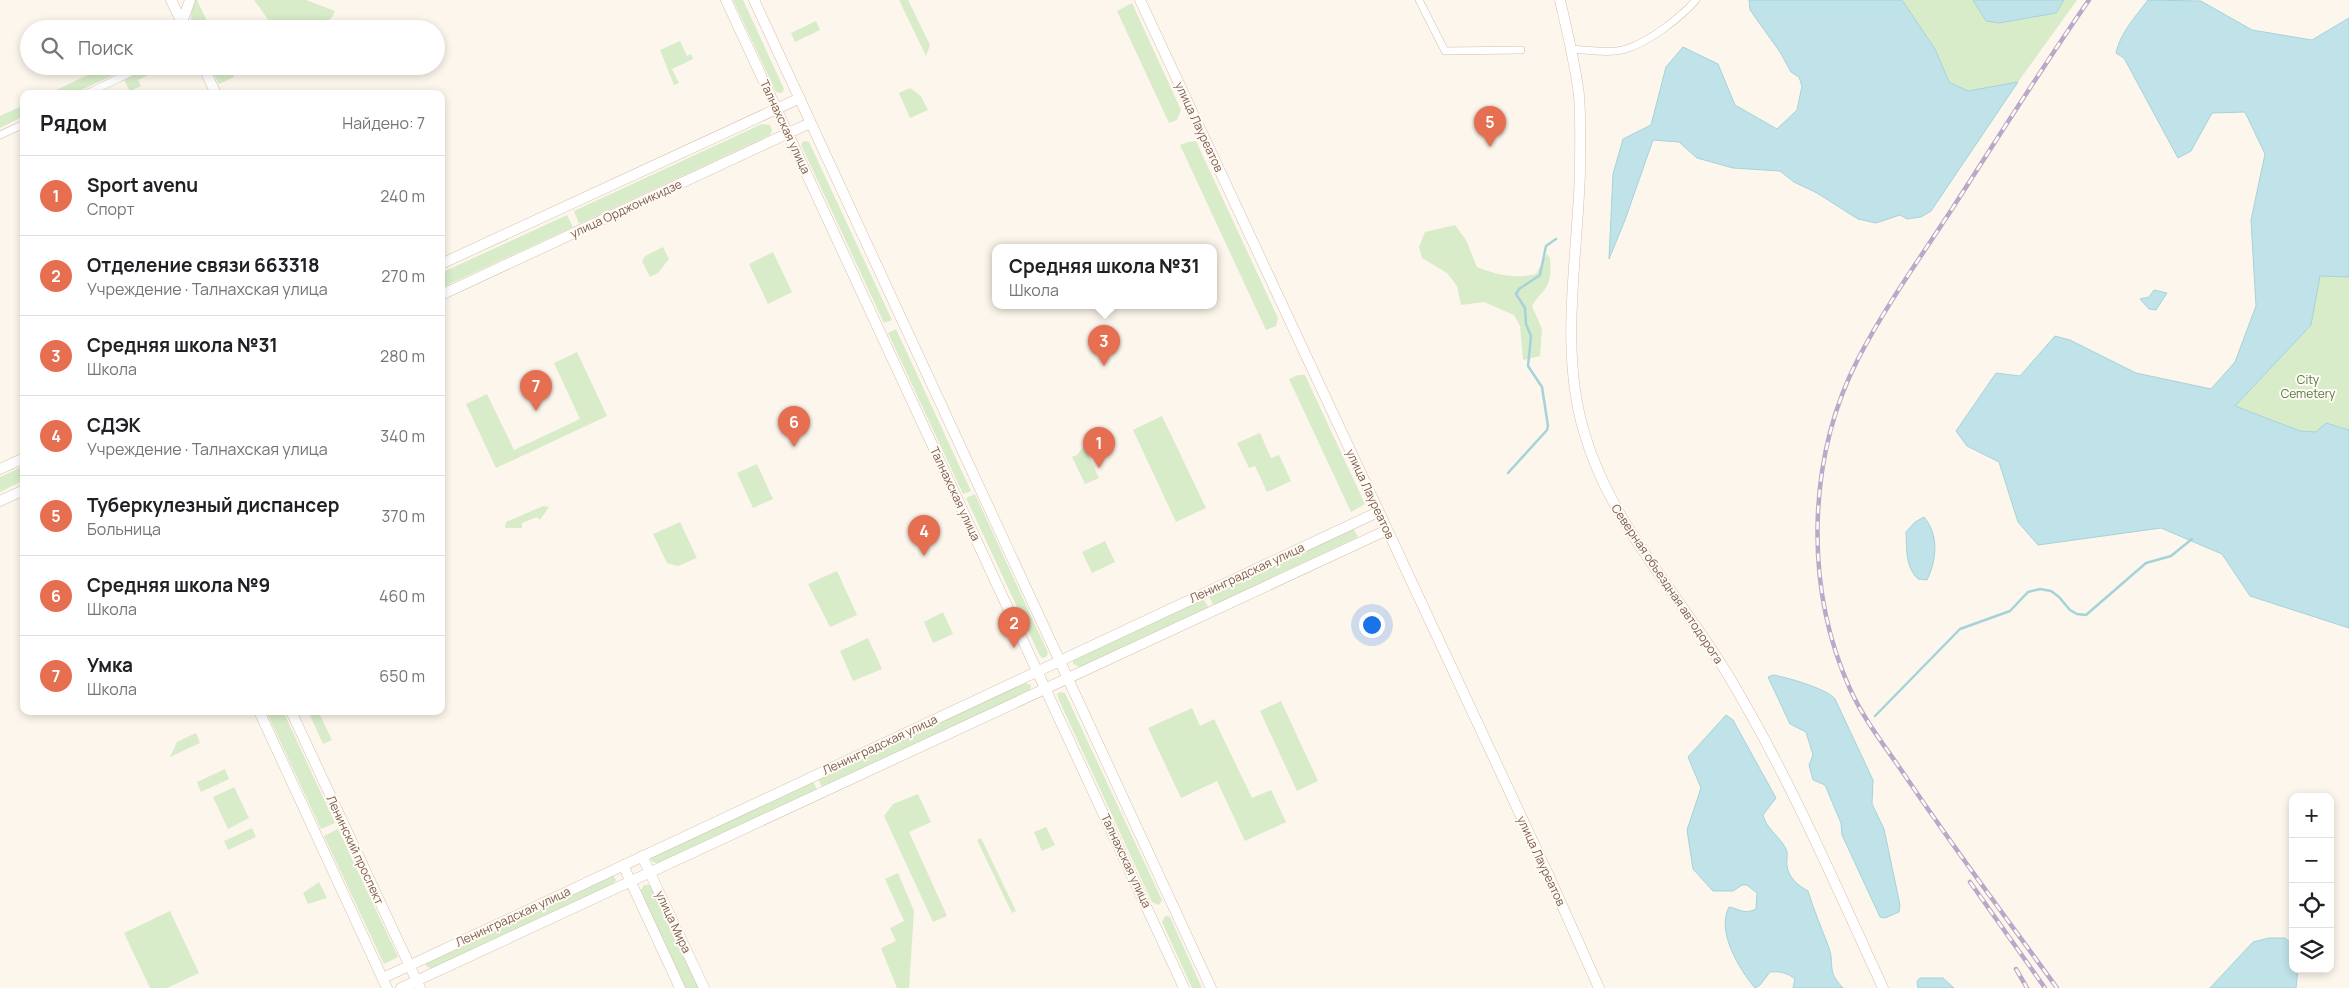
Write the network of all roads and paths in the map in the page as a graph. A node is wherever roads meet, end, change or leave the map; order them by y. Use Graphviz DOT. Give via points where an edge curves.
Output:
graph roads {
  1 [pos="171,0"];
  2 [pos="190,0"];
  3 [pos="726,0"];
  4 [pos="754,0"];
  5 [pos="1140,0"];
  6 [pos="1419,0"];
  7 [pos="1560,0"];
  8 [pos="1696,0"];
  9 [pos="181,20"];
  10 [pos="184,20"];
  11 [pos="1571,49"];
  12 [pos="1521,50"];
  13 [pos="125,75"];
  14 [pos="207,75"];
  15 [pos="94,90"];
  16 [pos="214,90"];
  17 [pos="800,98"];
  18 [pos="776,109"];
  19 [pos="810,123"];
  20 [pos="20,126"];
  21 [pos="788,133"];
  22 [pos="0,135"];
  23 [pos="445,262"];
  24 [pos="445,293"];
  25 [pos="20,460"];
  26 [pos="0,469"];
  27 [pos="20,492"];
  28 [pos="0,501"];
  29 [pos="1378,512"];
  30 [pos="1386,530"];
  31 [pos="1060,661"];
  32 [pos="1037,671"];
  33 [pos="1068,678"];
  34 [pos="1045,688"];
  35 [pos="260,715"];
  36 [pos="293,715"];
  37 [pos="642,856"];
  38 [pos="623,865"];
  39 [pos="650,872"];
  40 [pos="630,881"];
  41 [pos="409,965"];
  42 [pos="382,978"];
  43 [pos="418,984"];
  44 [pos="387,988"];
  45 [pos="401,988"];
  46 [pos="680,988"];
  47 [pos="704,988"];
  48 [pos="1184,988"];
  49 [pos="1211,988"];
  50 [pos="1598,988"];
  51 [pos="1883,988"];
  1 -- 9 [label="street"];
  2 -- 10 [label="street"];
  3 -- 18 [label="street, Талнахская улица"];
  4 -- 17 [label="street, Талнахская улица"];
  5 -- 29 [label="street, улица Лауреатов"];
  6 -- 12 [label="street" via="1445,51"];
  7 -- 11 [label="street, Северная объездная автодорога"];
  8 -- 11 [label="street" via="1682,16 1626,49"];
  11 -- 51 [label="street, Северная объездная автодорога" via="1579,95 1580,135 1570,342 1576,401 1584,433 1609,495 1626,526 1730,677 1782,770"];
  13 -- 15 [label="street"];
  14 -- 16 [label="street"];
  17 -- 18 [label="street"];
  17 -- 19 [label="street, Талнахская улица"];
  18 -- 21 [label="street, Талнахская улица"];
  18 -- 23 [label="street"];
  19 -- 21 [label="street, улица Орджоникидзе"];
  19 -- 31 [label="street, Талнахская улица"];
  20 -- 22 [label="street"];
  21 -- 24 [label="street, улица Орджоникидзе"];
  21 -- 32 [label="street, Талнахская улица"];
  25 -- 26 [label="street"];
  27 -- 28 [label="street"];
  29 -- 30 [label="street, улица Лауреатов"];
  29 -- 31 [label="street, Ленинградская улица"];
  30 -- 33 [label="street, Ленинградская улица"];
  30 -- 50 [label="street, улица Лауреатов" via="1548,874"];
  31 -- 32 [label="street, Ленинградская улица"];
  31 -- 33 [label="street, Талнахская улица"];
  32 -- 34 [label="street, Талнахская улица"];
  32 -- 37 [label="street, Ленинградская улица"];
  33 -- 34 [label="street, Ленинградская улица"];
  33 -- 49 [label="street, Талнахская улица"];
  34 -- 39 [label="street, Ленинградская улица"];
  34 -- 48 [label="street, Талнахская улица"];
  35 -- 42 [label="street"];
  36 -- 41 [label="street, Ленинский проспект"];
  37 -- 38 [label="street, Ленинградская улица"];
  37 -- 39 [label="street, улица Мира"];
  38 -- 40 [label="street, улица Мира"];
  38 -- 41 [label="street, Ленинградская улица"];
  39 -- 40 [label="street, Ленинградская улица"];
  39 -- 47 [label="street, улица Мира"];
  40 -- 43 [label="street, Ленинградская улица"];
  40 -- 46 [label="street, улица Мира"];
  41 -- 42 [label="street, Ленинградская улица"];
  41 -- 43 [label="street, Ленинский проспект"];
  42 -- 44 [label="street"];
  43 -- 45 [label="street, Ленинградская улица"];
}
